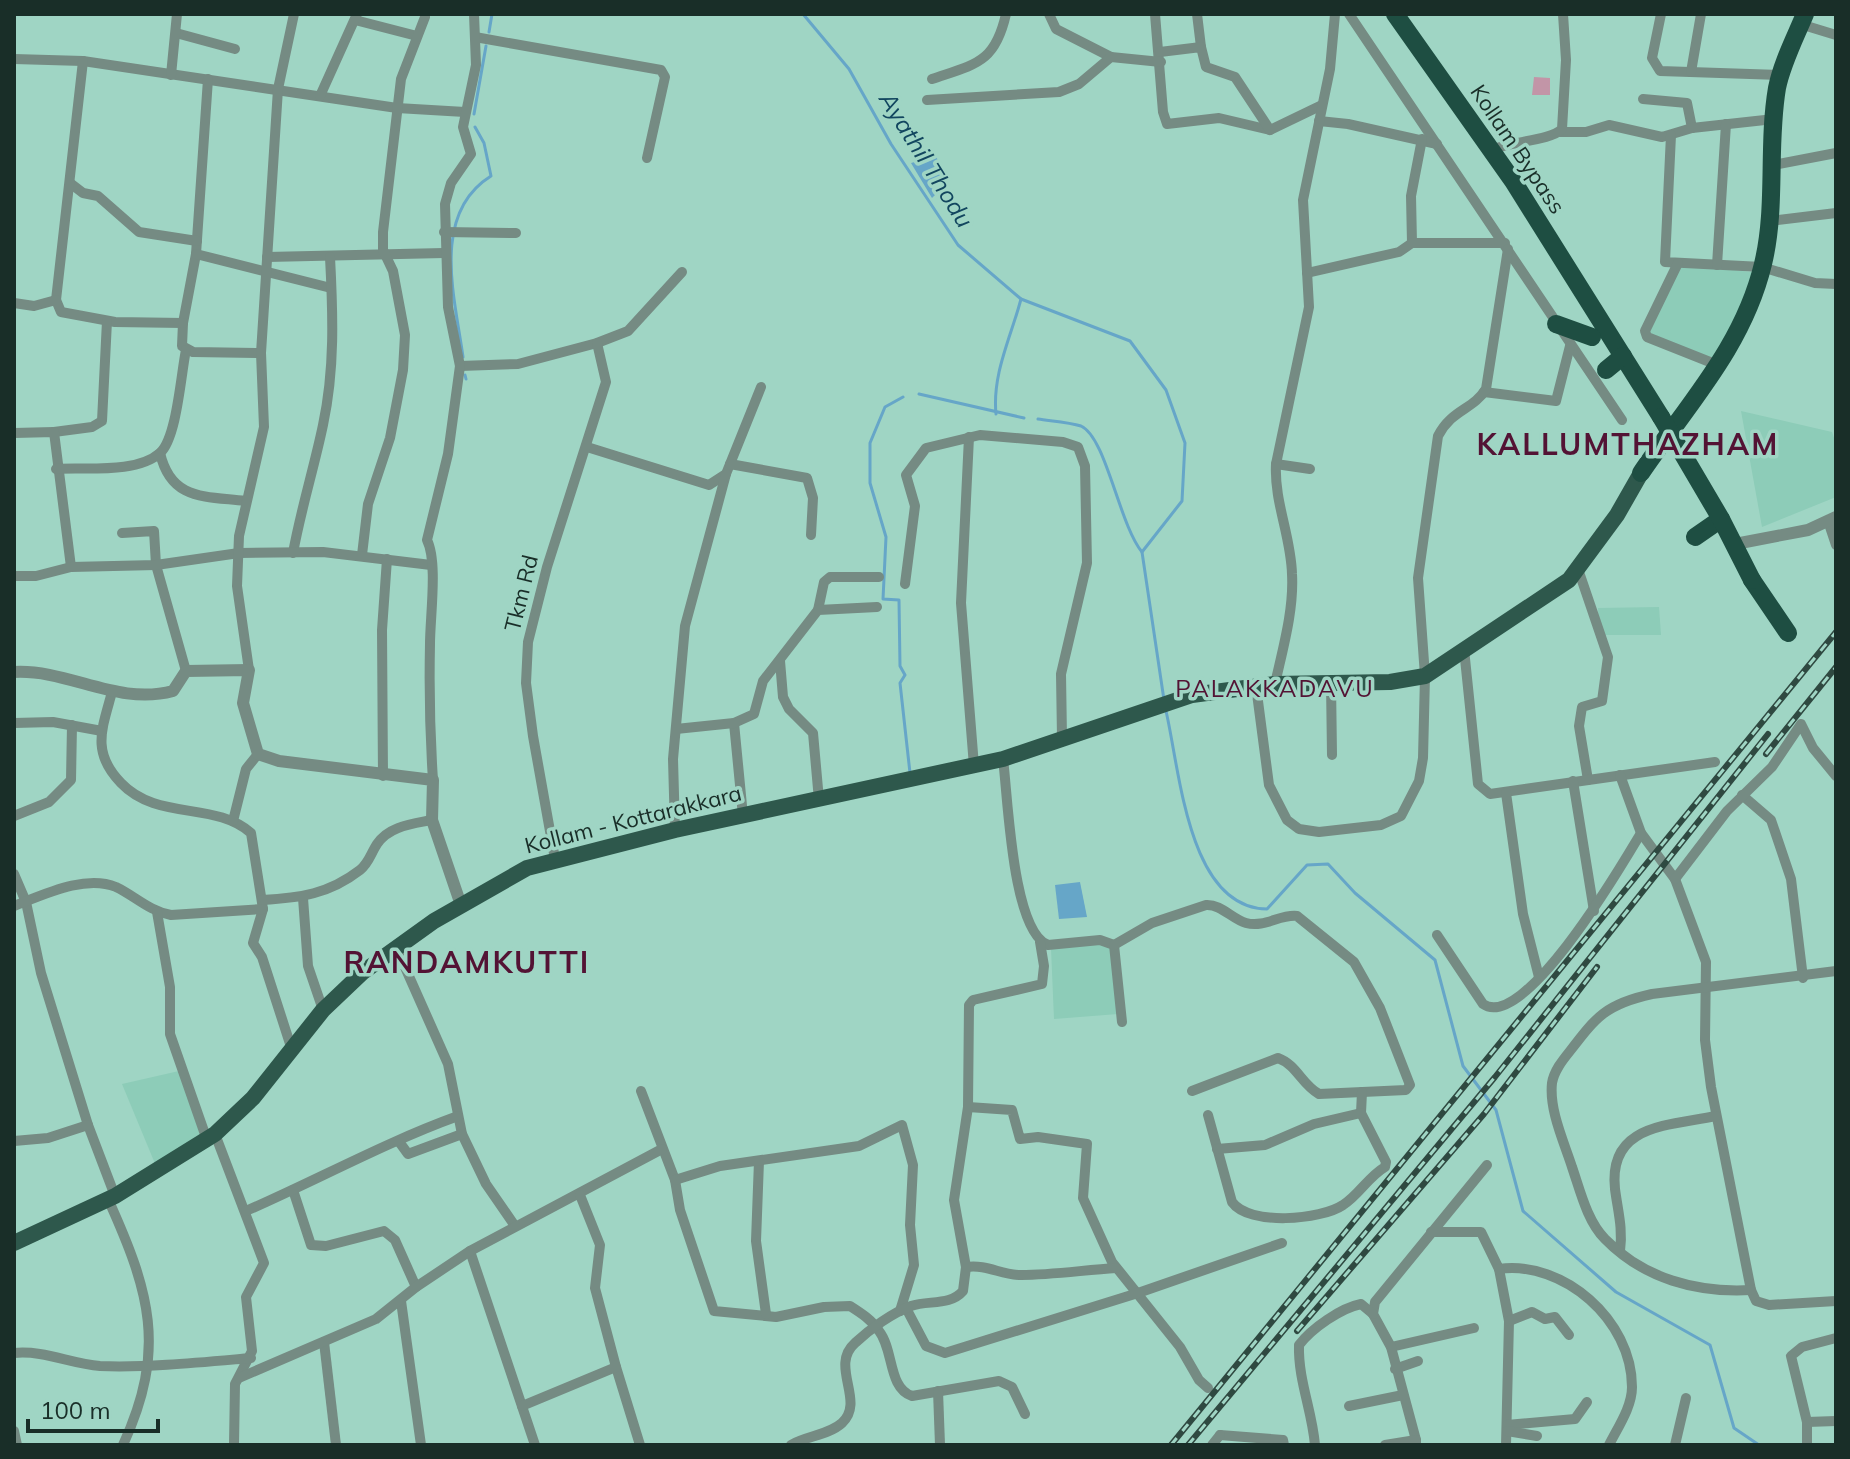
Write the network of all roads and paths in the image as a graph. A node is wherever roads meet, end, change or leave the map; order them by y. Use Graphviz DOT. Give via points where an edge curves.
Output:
graph roads {
  1 [pos="177,14"];
  2 [pos="294,14"];
  3 [pos="474,14"];
  4 [pos="1006,14"];
  5 [pos="1049,14"];
  6 [pos="1155,14"];
  7 [pos="1197,14"];
  8 [pos="1335,14"];
  9 [pos="1349,14"];
  10 [pos="1395,14"];
  11 [pos="1563,14"];
  12 [pos="1646,14"];
  13 [pos="1701,14"];
  14 [pos="1660,15"];
  15 [pos="356,17"];
  16 [pos="425,17"];
  17 [pos="1803,19"];
  18 [pos="176,33"];
  19 [pos="1836,35"];
  20 [pos="417,36"];
  21 [pos="475,37"];
  22 [pos="1201,47"];
  23 [pos="235,49"];
  24 [pos="1111,57"];
  25 [pos="1160,57"];
  26 [pos="14,59"];
  27 [pos="83,61"];
  28 [pos="1691,72"];
  29 [pos="171,75"];
  30 [pos="1780,75"];
  31 [pos="208,79"];
  32 [pos="932,79"];
  33 [pos="278,89"];
  34 [pos="320,96"];
  35 [pos="1643,99"];
  36 [pos="927,100"];
  37 [pos="1322,105"];
  38 [pos="397,108"];
  39 [pos="465,112"];
  40 [pos="1774,119"];
  41 [pos="1319,121"];
  42 [pos="1726,124"];
  43 [pos="1692,128"];
  44 [pos="1270,130"];
  45 [pos="1560,132"];
  46 [pos="1671,135"];
  47 [pos="1422,139"];
  48 [pos="1437,144"];
  49 [pos="1491,150"];
  50 [pos="1836,153"];
  51 [pos="647,158"];
  52 [pos="1773,165"];
  53 [pos="70,183"];
  54 [pos="1836,213"];
  55 [pos="1770,221"];
  56 [pos="444,232"];
  57 [pos="516,233"];
  58 [pos="197,241"];
  59 [pos="1412,243"];
  60 [pos="1507,246"];
  61 [pos="444,253"];
  62 [pos="196,254"];
  63 [pos="386,256"];
  64 [pos="267,257"];
  65 [pos="330,257"];
  66 [pos="1678,263"];
  67 [pos="1717,265"];
  68 [pos="1762,267"];
  69 [pos="266,270"];
  70 [pos="682,272"];
  71 [pos="1307,273"];
  72 [pos="1836,284"];
  73 [pos="331,288"];
  74 [pos="56,300"];
  75 [pos="14,303"];
  76 [pos="107,321"];
  77 [pos="183,323"];
  78 [pos="1556,324"];
  79 [pos="1592,337"];
  80 [pos="597,343"];
  81 [pos="1570,346"];
  82 [pos="186,350"];
  83 [pos="261,353"];
  84 [pos="1623,356"];
  85 [pos="460,366"];
  86 [pos="1720,366"];
  87 [pos="1606,370"];
  88 [pos="761,387"];
  89 [pos="1484,392"];
  90 [pos="1622,420"];
  91 [pos="54,432"];
  92 [pos="14,433"];
  93 [pos="969,437"];
  94 [pos="587,447"];
  95 [pos="160,453"];
  96 [pos="1276,464"];
  97 [pos="56,469"];
  98 [pos="728,469"];
  99 [pos="1310,469"];
  100 [pos="1641,473"];
  101 [pos="245,501"];
  102 [pos="1721,519"];
  103 [pos="1832,519"];
  104 [pos="122,533"];
  105 [pos="811,535"];
  106 [pos="1695,537"];
  107 [pos="1735,544"];
  108 [pos="1836,545"];
  109 [pos="239,553"];
  110 [pos="293,553"];
  111 [pos="362,555"];
  112 [pos="387,559"];
  113 [pos="156,565"];
  114 [pos="431,565"];
  115 [pos="71,567"];
  116 [pos="1578,569"];
  117 [pos="14,576"];
  118 [pos="879,577"];
  119 [pos="905,584"];
  120 [pos="877,607"];
  121 [pos="818,610"];
  122 [pos="1788,633"];
  123 [pos="1464,649"];
  124 [pos="780,661"];
  125 [pos="249,670"];
  126 [pos="186,671"];
  127 [pos="14,672"];
  128 [pos="1425,676"];
  129 [pos="1331,683"];
  130 [pos="1275,684"];
  131 [pos="1256,686"];
  132 [pos="112,692"];
  133 [pos="14,723"];
  134 [pos="734,723"];
  135 [pos="72,725"];
  136 [pos="676,729"];
  137 [pos="102,731"];
  138 [pos="1062,738"];
  139 [pos="258,754"];
  140 [pos="1332,755"];
  141 [pos="1003,759"];
  142 [pos="1715,762"];
  143 [pos="974,766"];
  144 [pos="1620,775"];
  145 [pos="383,776"];
  146 [pos="1836,776"];
  147 [pos="433,780"];
  148 [pos="1588,780"];
  149 [pos="1573,781"];
  150 [pos="1506,793"];
  151 [pos="1742,795"];
  152 [pos="819,800"];
  153 [pos="14,816"];
  154 [pos="743,816"];
  155 [pos="432,820"];
  156 [pos="233,821"];
  157 [pos="675,830"];
  158 [pos="1641,833"];
  159 [pos="555,859"];
  160 [pos="14,874"];
  161 [pos="1675,879"];
  162 [pos="303,898"];
  163 [pos="26,902"];
  164 [pos="262,905"];
  165 [pos="461,905"];
  166 [pos="14,906"];
  167 [pos="1594,911"];
  168 [pos="157,912"];
  169 [pos="1437,935"];
  170 [pos="1040,942"];
  171 [pos="1114,945"];
  172 [pos="396,947"];
  173 [pos="1836,971"];
  174 [pos="1539,977"];
  175 [pos="1803,978"];
  176 [pos="1708,987"];
  177 [pos="323,1010"];
  178 [pos="1122,1022"];
  179 [pos="292,1050"];
  180 [pos="641,1091"];
  181 [pos="1192,1091"];
  182 [pos="1362,1092"];
  183 [pos="968,1107"];
  184 [pos="1361,1113"];
  185 [pos="1208,1115"];
  186 [pos="458,1116"];
  187 [pos="1716,1116"];
  188 [pos="88,1125"];
  189 [pos="462,1134"];
  190 [pos="211,1137"];
  191 [pos="14,1141"];
  192 [pos="400,1143"];
  193 [pos="662,1149"];
  194 [pos="1217,1149"];
  195 [pos="759,1161"];
  196 [pos="1487,1165"];
  197 [pos="675,1180"];
  198 [pos="293,1190"];
  199 [pos="580,1195"];
  200 [pos="112,1198"];
  201 [pos="246,1211"];
  202 [pos="515,1226"];
  203 [pos="1431,1232"];
  204 [pos="14,1243"];
  205 [pos="1282,1243"];
  206 [pos="470,1251"];
  207 [pos="1620,1251"];
  208 [pos="966,1267"];
  209 [pos="1116,1268"];
  210 [pos="1499,1269"];
  211 [pos="416,1287"];
  212 [pos="1751,1290"];
  213 [pos="1138,1293"];
  214 [pos="401,1301"];
  215 [pos="1836,1301"];
  216 [pos="903,1310"];
  217 [pos="766,1314"];
  218 [pos="1373,1314"];
  219 [pos="1509,1321"];
  220 [pos="876,1327"];
  221 [pos="1474,1328"];
  222 [pos="1569,1335"];
  223 [pos="1836,1338"];
  224 [pos="324,1342"];
  225 [pos="1391,1347"];
  226 [pos="14,1353"];
  227 [pos="251,1358"];
  228 [pos="1418,1361"];
  229 [pos="151,1363"];
  230 [pos="616,1367"];
  231 [pos="1395,1369"];
  232 [pos="239,1378"];
  233 [pos="1208,1388"];
  234 [pos="938,1391"];
  235 [pos="1403,1395"];
  236 [pos="1686,1398"];
  237 [pos="1587,1402"];
  238 [pos="522,1406"];
  239 [pos="1349,1406"];
  240 [pos="1025,1414"];
  241 [pos="1836,1421"];
  242 [pos="1807,1422"];
  243 [pos="1507,1428"];
  244 [pos="14,1431"];
  245 [pos="1537,1436"];
  246 [pos="1221,1440"];
  247 [pos="1416,1442"];
  248 [pos="17,1445"];
  249 [pos="123,1445"];
  250 [pos="234,1445"];
  251 [pos="336,1445"];
  252 [pos="421,1445"];
  253 [pos="535,1445"];
  254 [pos="640,1445"];
  255 [pos="791,1445"];
  256 [pos="940,1445"];
  257 [pos="1212,1445"];
  258 [pos="1284,1445"];
  259 [pos="1315,1445"];
  260 [pos="1385,1445"];
  261 [pos="1506,1445"];
  262 [pos="1609,1445"];
  263 [pos="1675,1445"];
  264 [pos="1807,1445"];
  1 -- 18 [label="street"];
  2 -- 33 [label="street"];
  3 -- 21 [label="street"];
  4 -- 32 [label="street" via="989,56"];
  5 -- 24 [label="street" via="1056,29"];
  6 -- 25 [label="street"];
  7 -- 22 [label="street"];
  8 -- 37 [label="street"];
  9 -- 48 [label="street"];
  10 -- 49 [label="highway, Kollam Bypass"];
  11 -- 45 [label="street" via="1565,117"];
  12 -- 14 [label="street"];
  13 -- 28 [label="street"];
  14 -- 28 [label="street" via="1653,63 1660,71"];
  15 -- 20 [label="street"];
  15 -- 34 [label="street"];
  16 -- 20 [label="street"];
  17 -- 19 [label="street"];
  17 -- 30 [label="highway"];
  18 -- 23 [label="street"];
  18 -- 29 [label="street"];
  20 -- 38 [label="street"];
  21 -- 39 [label="street" via="476,65"];
  21 -- 51 [label="street" via="661,70 665,77"];
  22 -- 25 [label="street"];
  22 -- 44 [label="street" via="1206,67 1235,77"];
  24 -- 25 [label="street"];
  24 -- 36 [label="street" via="1069,90"];
  25 -- 44 [label="street" via="1167,124 1219,118"];
  26 -- 27 [label="street"];
  27 -- 29 [label="street"];
  27 -- 53 [label="street"];
  28 -- 30 [label="street"];
  29 -- 31 [label="street"];
  30 -- 40 [label="highway"];
  31 -- 33 [label="street"];
  31 -- 58 [label="street"];
  33 -- 34 [label="street"];
  33 -- 64 [label="street"];
  34 -- 38 [label="street"];
  35 -- 43 [label="street" via="1687,103"];
  37 -- 41 [label="street"];
  37 -- 44 [label="street"];
  38 -- 39 [label="street"];
  38 -- 63 [label="street" via="383,232"];
  39 -- 56 [label="street" via="463,127 471,154 447,191"];
  40 -- 42 [label="street"];
  40 -- 52 [label="highway"];
  41 -- 47 [label="street"];
  41 -- 71 [label="street" via="1303,200"];
  42 -- 43 [label="street"];
  42 -- 67 [label="street"];
  43 -- 46 [label="street"];
  45 -- 46 [label="street" via="1609,125 1652,136"];
  45 -- 49 [label="street"];
  46 -- 66 [label="street" via="1665,262"];
  47 -- 48 [label="street"];
  47 -- 59 [label="street" via="1411,196"];
  48 -- 60 [label="street"];
  49 -- 84 [label="highway, Kollam Bypass"];
  50 -- 52 [label="street"];
  52 -- 55 [label="highway"];
  53 -- 58 [label="street" via="98,196 139,232"];
  53 -- 74 [label="street"];
  54 -- 55 [label="street"];
  55 -- 68 [label="highway"];
  56 -- 57 [label="street"];
  56 -- 61 [label="street"];
  58 -- 62 [label="street"];
  59 -- 60 [label="street"];
  59 -- 71 [label="street" via="1399,252"];
  60 -- 78 [label="street"];
  60 -- 89 [label="street"];
  61 -- 63 [label="street"];
  61 -- 85 [label="street"];
  62 -- 69 [label="street"];
  62 -- 77 [label="street"];
  63 -- 65 [label="street"];
  63 -- 111 [label="street" via="405,335 403,370 390,438 368,504"];
  64 -- 65 [label="street"];
  64 -- 69 [label="street"];
  65 -- 73 [label="street"];
  66 -- 67 [label="street"];
  66 -- 86 [label="street" via="1645,331 1647,337"];
  67 -- 68 [label="street"];
  68 -- 72 [label="street"];
  68 -- 86 [label="highway" via="1741,330"];
  69 -- 73 [label="street"];
  69 -- 83 [label="street"];
  70 -- 80 [label="street" via="628,331"];
  71 -- 96 [label="street" via="1309,307 1302,353"];
  73 -- 110 [label="street" via="328,394"];
  74 -- 75 [label="street" via="34,306"];
  74 -- 76 [label="street" via="61,312"];
  76 -- 77 [label="street"];
  76 -- 91 [label="street" via="102,421"];
  77 -- 82 [label="street"];
  78 -- 79 [label="highway"];
  78 -- 81 [label="street"];
  80 -- 85 [label="street" via="518,364"];
  80 -- 94 [label="street, Tkm Rd" via="606,382"];
  81 -- 89 [label="street" via="1556,401"];
  81 -- 90 [label="street"];
  82 -- 83 [label="street"];
  82 -- 95 [label="street" via="172,427"];
  83 -- 101 [label="street" via="264,427"];
  84 -- 87 [label="highway"];
  84 -- 102 [label="highway, Kollam Bypass, bridge"];
  85 -- 114 [label="street" via="448,454 427,540 434,553"];
  86 -- 100 [label="highway"];
  88 -- 98 [label="street"];
  89 -- 128 [label="street" via="1445,422 1438,436 1418,567"];
  91 -- 92 [label="street"];
  91 -- 97 [label="street"];
  93 -- 119 [label="street" via="926,448 907,470 915,506"];
  93 -- 138 [label="street" via="1008,435 1063,442 1078,447 1083,456 1087,563 1061,674"];
  93 -- 143 [label="street" via="961,603"];
  94 -- 98 [label="street" via="701,485 717,482"];
  94 -- 159 [label="street, Tkm Rd" via="528,642 526,683"];
  95 -- 97 [label="street" via="142,462"];
  95 -- 101 [label="street" via="164,470 181,490"];
  96 -- 99 [label="street"];
  96 -- 130 [label="street" via="1292,574"];
  97 -- 115 [label="street"];
  98 -- 105 [label="street" via="807,478 813,498"];
  98 -- 136 [label="street" via="685,626"];
  100 -- 116 [label="main road"];
  101 -- 109 [label="street"];
  102 -- 106 [label="highway"];
  102 -- 107 [label="highway, Kollam Bypass, bridge"];
  103 -- 107 [label="street" via="1794,533"];
  103 -- 108 [label="street"];
  104 -- 113 [label="street" via="154,531"];
  107 -- 122 [label="highway, Kollam Bypass, bridge"];
  109 -- 110 [label="street"];
  109 -- 113 [label="street"];
  109 -- 125 [label="street" via="237,586"];
  110 -- 111 [label="street"];
  111 -- 112 [label="street"];
  112 -- 114 [label="street"];
  112 -- 145 [label="street"];
  113 -- 115 [label="street"];
  113 -- 126 [label="street"];
  114 -- 147 [label="street"];
  115 -- 117 [label="street"];
  116 -- 123 [label="main road" via="1558,590"];
  116 -- 148 [label="street" via="1608,657 1602,701 1582,707 1579,726"];
  118 -- 121 [label="street" via="830,577"];
  120 -- 121 [label="street"];
  121 -- 124 [label="street"];
  123 -- 128 [label="main road"];
  123 -- 150 [label="street" via="1478,784 1490,794"];
  124 -- 134 [label="street" via="763,681 754,714"];
  124 -- 152 [label="street" via="783,697 813,733"];
  125 -- 126 [label="street"];
  125 -- 139 [label="street" via="243,703"];
  126 -- 132 [label="street" via="173,691 133,696"];
  127 -- 132 [label="street" via="32,671"];
  128 -- 129 [label="main road"];
  128 -- 131 [label="street" via="1423,758 1411,801 1401,816 1381,825 1319,832 1299,829 1287,820 1274,797 1263,757"];
  129 -- 130 [label="main road"];
  129 -- 140 [label="street"];
  130 -- 131 [label="main road"];
  131 -- 138 [label="main road, Kollam - Kottarakkara" via="1192,695"];
  132 -- 137 [label="street"];
  133 -- 135 [label="street"];
  134 -- 136 [label="street"];
  134 -- 154 [label="street"];
  135 -- 137 [label="street"];
  135 -- 153 [label="street" via="71,780 49,802"];
  136 -- 157 [label="street"];
  137 -- 156 [label="street" via="102,758 143,800"];
  138 -- 141 [label="main road, Kollam - Kottarakkara"];
  139 -- 145 [label="street"];
  139 -- 156 [label="street" via="246,769"];
  141 -- 143 [label="main road, Kollam - Kottarakkara"];
  141 -- 170 [label="street" via="1018,882 1026,916"];
  142 -- 144 [label="street"];
  143 -- 152 [label="main road, Kollam - Kottarakkara"];
  144 -- 148 [label="street"];
  144 -- 158 [label="street"];
  145 -- 147 [label="street"];
  146 -- 151 [label="street" via="1801,724 1772,767"];
  147 -- 155 [label="street"];
  148 -- 149 [label="street"];
  149 -- 150 [label="street"];
  149 -- 167 [label="street"];
  150 -- 174 [label="street" via="1523,914"];
  151 -- 161 [label="street"];
  151 -- 175 [label="street" via="1771,820 1791,879"];
  152 -- 154 [label="main road, Kollam - Kottarakkara"];
  154 -- 157 [label="main road, Kollam - Kottarakkara"];
  155 -- 162 [label="street" via="392,829 362,869 324,893"];
  155 -- 165 [label="street"];
  156 -- 164 [label="street" via="254,840"];
  157 -- 159 [label="main road, Kollam - Kottarakkara"];
  158 -- 161 [label="street"];
  158 -- 167 [label="street"];
  159 -- 165 [label="main road, Kollam - Kottarakkara" via="527,868"];
  160 -- 163 [label="street"];
  161 -- 176 [label="street" via="1700,940"];
  162 -- 164 [label="street"];
  162 -- 177 [label="street" via="310,981"];
  163 -- 166 [label="street"];
  163 -- 168 [label="street" via="76,885 102,883"];
  163 -- 188 [label="street" via="41,973"];
  164 -- 168 [label="street" via="214,915"];
  164 -- 179 [label="street" via="253,943"];
  165 -- 172 [label="main road, Kollam - Kottarakkara"];
  167 -- 174 [label="street"];
  168 -- 190 [label="street" via="170,987 170,1034"];
  169 -- 174 [label="street" via="1489,1008 1512,1002"];
  170 -- 171 [label="street" via="1100,940"];
  170 -- 183 [label="street" via="1042,984 970,1001"];
  171 -- 178 [label="street"];
  171 -- 182 [label="street" via="1152,923 1206,905 1246,923 1297,916 1354,962 1380,1008 1408,1078 1406,1090"];
  172 -- 177 [label="main road, Kollam - Kottarakkara"];
  172 -- 186 [label="street" via="448,1064"];
  173 -- 175 [label="street"];
  175 -- 176 [label="street"];
  176 -- 187 [label="street" via="1705,1040"];
  176 -- 207 [label="street" via="1617,1005 1591,1021 1555,1073 1554,1104 1580,1192 1595,1226"];
  177 -- 179 [label="main road, Kollam - Kottarakkara"];
  179 -- 190 [label="main road, Kollam - Kottarakkara" via="253,1098"];
  180 -- 193 [label="street"];
  181 -- 182 [label="street" via="1278,1058 1289,1062 1319,1094"];
  182 -- 184 [label="street"];
  183 -- 208 [label="street" via="954,1200"];
  183 -- 209 [label="street" via="1012,1110 1020,1139 1087,1144 1083,1198"];
  184 -- 194 [label="street" via="1314,1124 1265,1145"];
  184 -- 194 [label="street" via="1385,1167 1342,1206 1303,1217 1255,1217 1237,1210"];
  185 -- 194 [label="street"];
  186 -- 189 [label="street"];
  186 -- 198 [label="street"];
  187 -- 207 [label="street" via="1634,1136 1622,1148 1615,1180 1623,1227"];
  187 -- 212 [label="street"];
  188 -- 191 [label="street" via="48,1138"];
  188 -- 200 [label="street"];
  189 -- 192 [label="street" via="408,1154"];
  189 -- 202 [label="street" via="486,1184"];
  190 -- 200 [label="main road, Kollam - Kottarakkara"];
  190 -- 201 [label="street"];
  193 -- 197 [label="street"];
  193 -- 199 [label="street"];
  195 -- 197 [label="street"];
  195 -- 216 [label="street" via="859,1146 902,1125 913,1165 914,1265"];
  195 -- 217 [label="street" via="756,1241"];
  196 -- 203 [label="street"];
  197 -- 217 [label="street" via="711,1307 737,1315"];
  198 -- 201 [label="street"];
  198 -- 211 [label="street" via="311,1245 384,1231 395,1240"];
  199 -- 202 [label="street"];
  199 -- 230 [label="street" via="600,1245 595,1288"];
  200 -- 204 [label="main road, Kollam - Kottarakkara"];
  200 -- 229 [label="street" via="132,1249"];
  201 -- 227 [label="street" via="264,1263 246,1297"];
  202 -- 206 [label="street"];
  203 -- 210 [label="street" via="1481,1232"];
  203 -- 218 [label="street" via="1378,1293"];
  205 -- 213 [label="street"];
  206 -- 211 [label="street"];
  206 -- 238 [label="street"];
  207 -- 212 [label="street" via="1676,1283 1719,1292"];
  208 -- 209 [label="street" via="989,1266 1020,1275"];
  208 -- 216 [label="street" via="963,1291 957,1297"];
  209 -- 213 [label="street"];
  210 -- 219 [label="street"];
  210 -- 262 [label="street" via="1519,1266 1550,1273 1579,1290 1609,1324 1625,1354 1632,1389"];
  211 -- 214 [label="street"];
  212 -- 215 [label="street" via="1756,1301 1769,1305"];
  213 -- 216 [label="street" via="945,1353 926,1346"];
  213 -- 233 [label="street"];
  214 -- 224 [label="street" via="376,1319"];
  214 -- 252 [label="street"];
  216 -- 220 [label="street"];
  217 -- 220 [label="street" via="850,1306"];
  218 -- 225 [label="street"];
  218 -- 259 [label="street" via="1355,1305 1299,1345 1301,1384 1312,1413"];
  219 -- 222 [label="street" via="1532,1312 1545,1319 1555,1317"];
  219 -- 243 [label="street"];
  220 -- 234 [label="street" via="887,1345 898,1388 912,1396"];
  220 -- 255 [label="street" via="848,1351 844,1367 851,1405 843,1423"];
  221 -- 225 [label="street"];
  223 -- 242 [label="street" via="1802,1347 1791,1356"];
  224 -- 232 [label="street"];
  224 -- 251 [label="street"];
  225 -- 231 [label="street"];
  226 -- 229 [label="street" via="96,1365"];
  227 -- 229 [label="street"];
  227 -- 232 [label="street"];
  228 -- 231 [label="street"];
  229 -- 249 [label="street"];
  230 -- 238 [label="street"];
  230 -- 254 [label="street"];
  231 -- 235 [label="street"];
  232 -- 250 [label="street"];
  234 -- 240 [label="street" via="1007,1383"];
  234 -- 256 [label="street"];
  235 -- 239 [label="street"];
  235 -- 247 [label="street"];
  236 -- 263 [label="street"];
  237 -- 243 [label="street" via="1575,1419"];
  238 -- 253 [label="street"];
  241 -- 242 [label="street"];
  242 -- 264 [label="street"];
  243 -- 245 [label="street"];
  243 -- 261 [label="street"];
  244 -- 248 [label="street"];
  246 -- 257 [label="street"];
  246 -- 258 [label="street" via="1283,1440"];
  247 -- 260 [label="street"];
}
